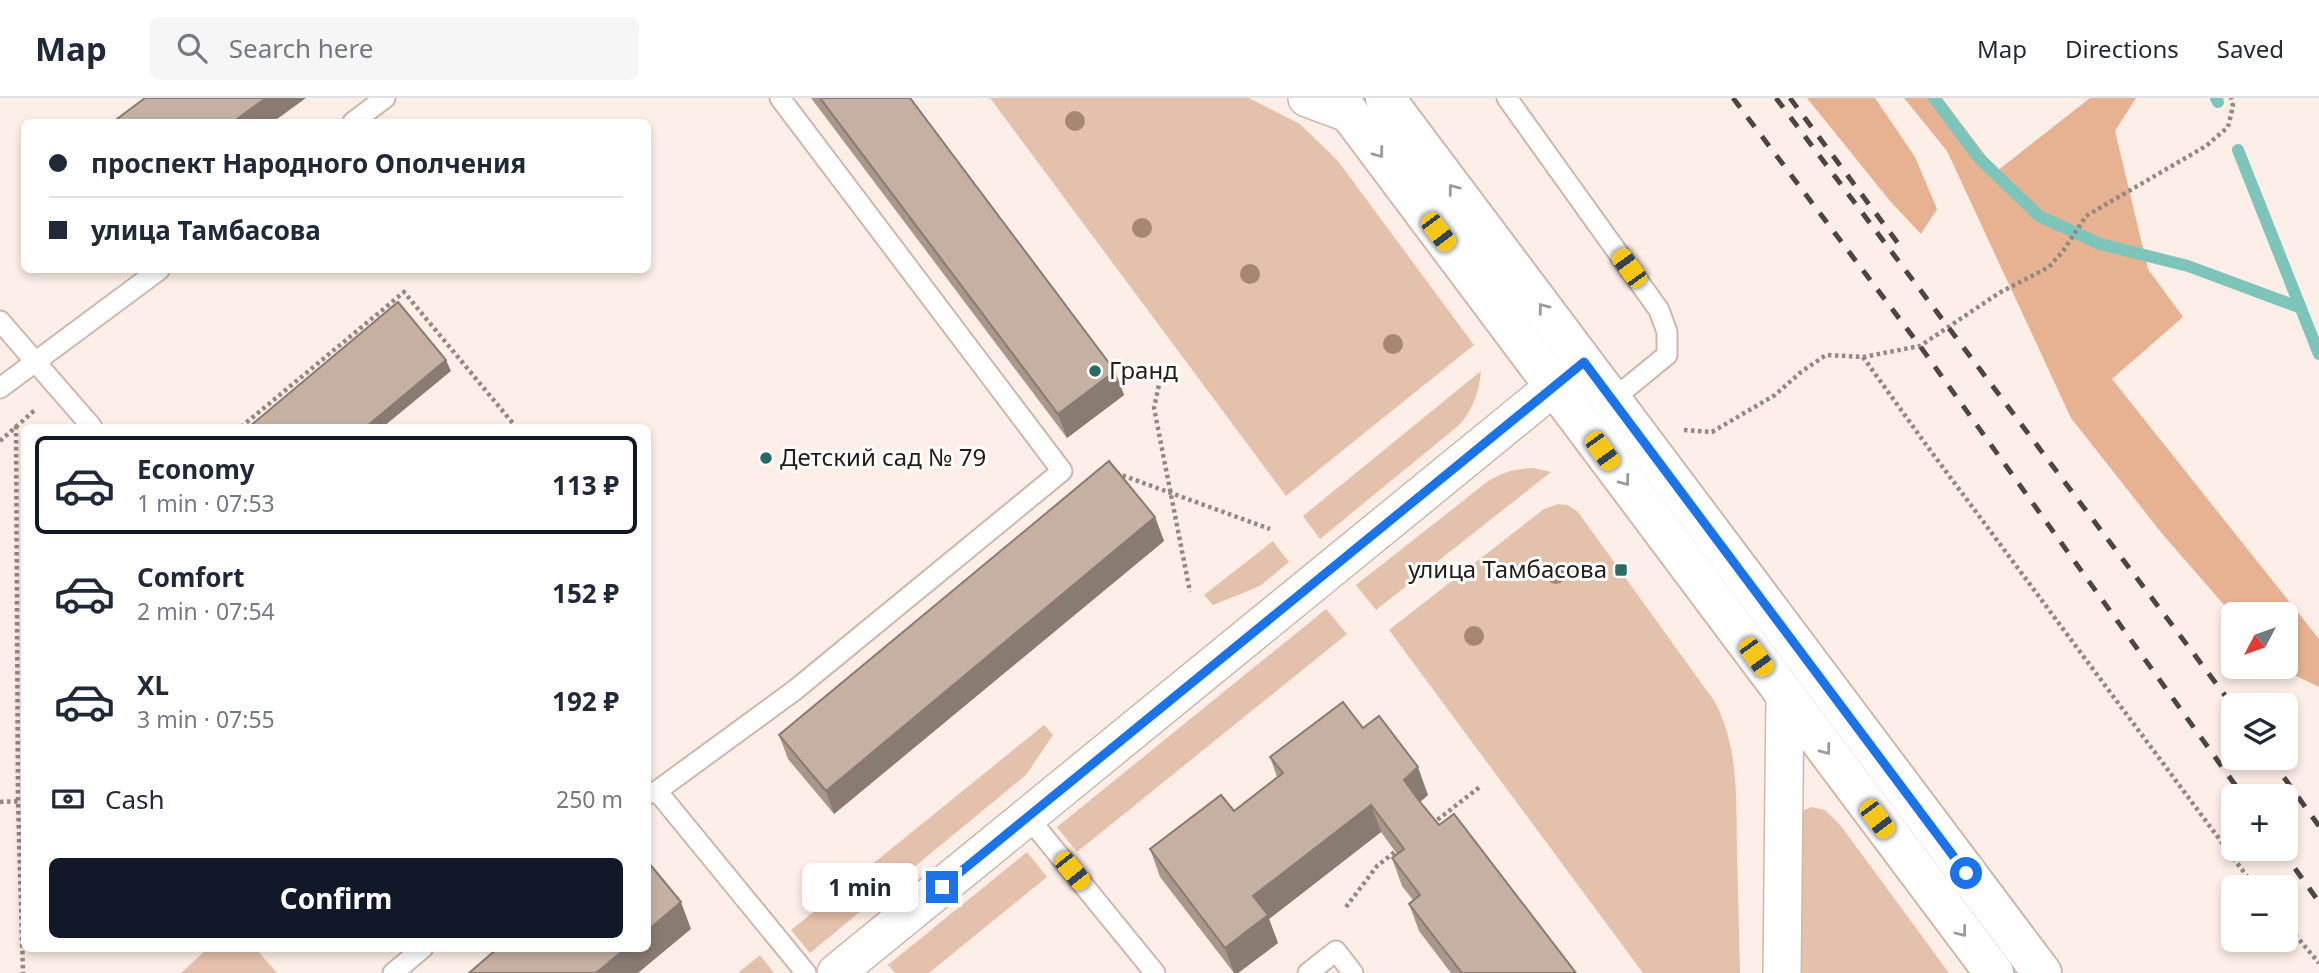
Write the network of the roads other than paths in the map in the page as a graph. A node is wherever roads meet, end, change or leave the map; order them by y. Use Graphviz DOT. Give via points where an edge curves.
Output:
graph roads {
  1 [pos="385,98"];
  2 [pos="780,98"];
  3 [pos="1307,98"];
  4 [pos="1385,98"];
  5 [pos="1507,98"];
  6 [pos="1344,106"];
  7 [pos="357,119"];
  8 [pos="155,273"];
  9 [pos="0,321"];
  10 [pos="36,362"];
  11 [pos="1584,362"];
  12 [pos="1555,387"];
  13 [pos="0,388"];
  14 [pos="1612,400"];
  15 [pos="89,424"];
  16 [pos="1785,695"];
  17 [pos="652,792"];
  18 [pos="1027,816"];
  19 [pos="418,952"];
  20 [pos="854,968"];
  21 [pos="393,973"];
  22 [pos="806,973"];
  23 [pos="1155,973"];
  24 [pos="1308,973"];
  25 [pos="1353,973"];
  26 [pos="1782,973"];
  27 [pos="1994,973"];
  28 [pos="2042,973"];
  1 -- 7 [label="lane"];
  2 -- 17 [label="lane" via="1062,471 795,690"];
  3 -- 6 [label="street"];
  11 -- 4 [label="street, one-way"];
  5 -- 14 [label="lane" via="1659,310 1667,331 1667,355"];
  6 -- 12 [label="street, one-way"];
  8 -- 10 [label="lane"];
  9 -- 10 [label="lane"];
  10 -- 13 [label="lane"];
  10 -- 15 [label="lane"];
  11 -- 12 [label="street"];
  11 -- 14 [label="street"];
  12 -- 16 [label="street, one-way"];
  12 -- 18 [label="street"];
  14 -- 28 [label="street"];
  16 -- 26 [label="street"];
  16 -- 27 [label="street, one-way"];
  17 -- 22 [label="lane"];
  18 -- 20 [label="street"];
  18 -- 23 [label="lane"];
  19 -- 21 [label="lane"];
  24 -- 25 [label="lane" via="1336,951"];
}
